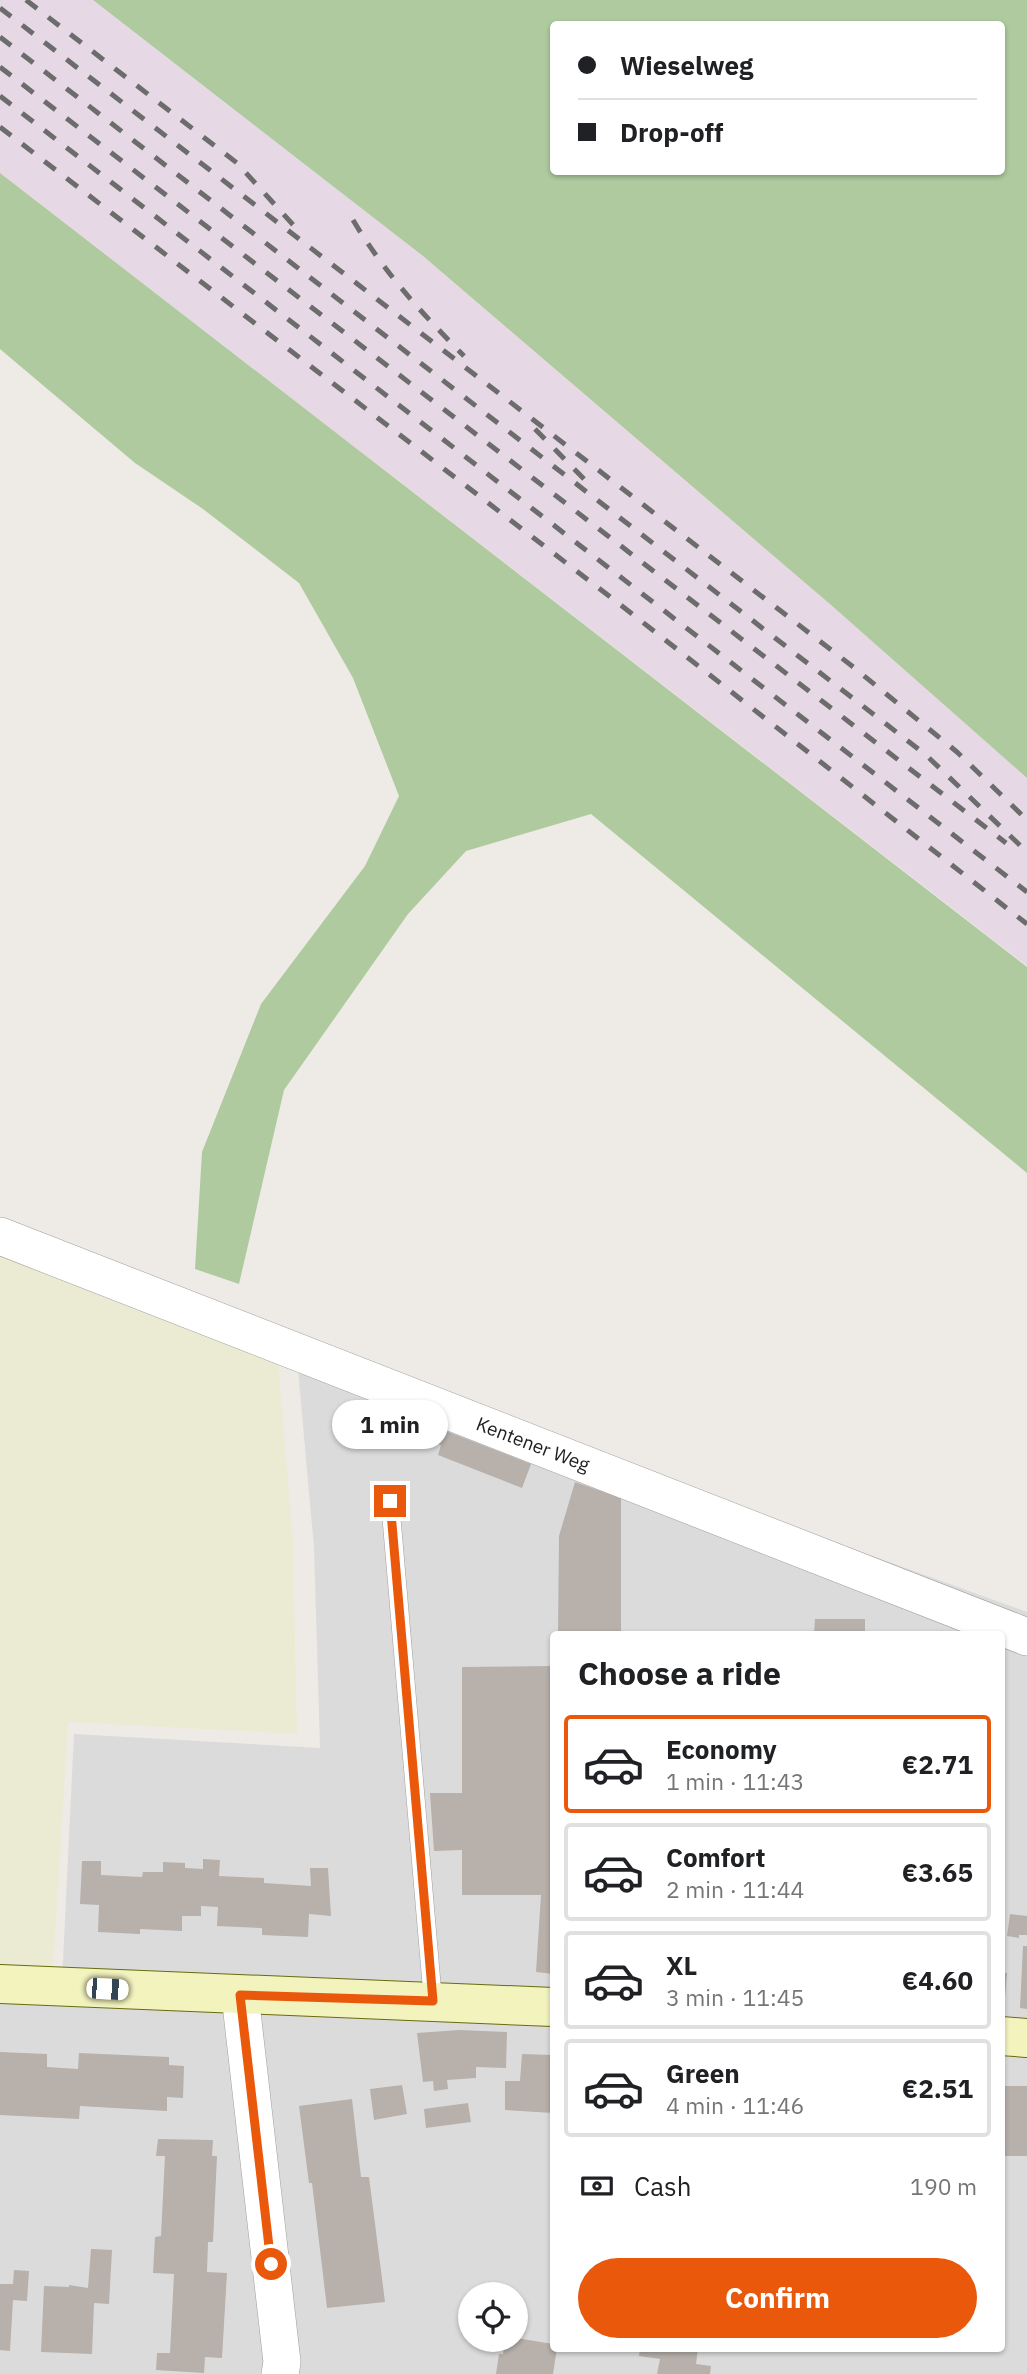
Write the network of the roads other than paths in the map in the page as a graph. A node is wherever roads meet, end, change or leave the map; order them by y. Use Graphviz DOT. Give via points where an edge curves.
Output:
graph roads {
  1 [pos="0,1236"];
  2 [pos="390,1501"];
  3 [pos="1027,1637"];
  4 [pos="0,1984"];
  5 [pos="240,1995"];
  6 [pos="433,2001"];
  7 [pos="550,2007"];
  8 [pos="1005,2036"];
  9 [pos="1027,2038"];
  10 [pos="280,2374"];
  1 -- 3 [label="street, Kentener Weg"];
  2 -- 6 [label="lane"];
  4 -- 5 [label="street"];
  5 -- 6 [label="street"];
  5 -- 10 [label="street"];
  6 -- 7 [label="street"];
  8 -- 9 [label="street"];
}
